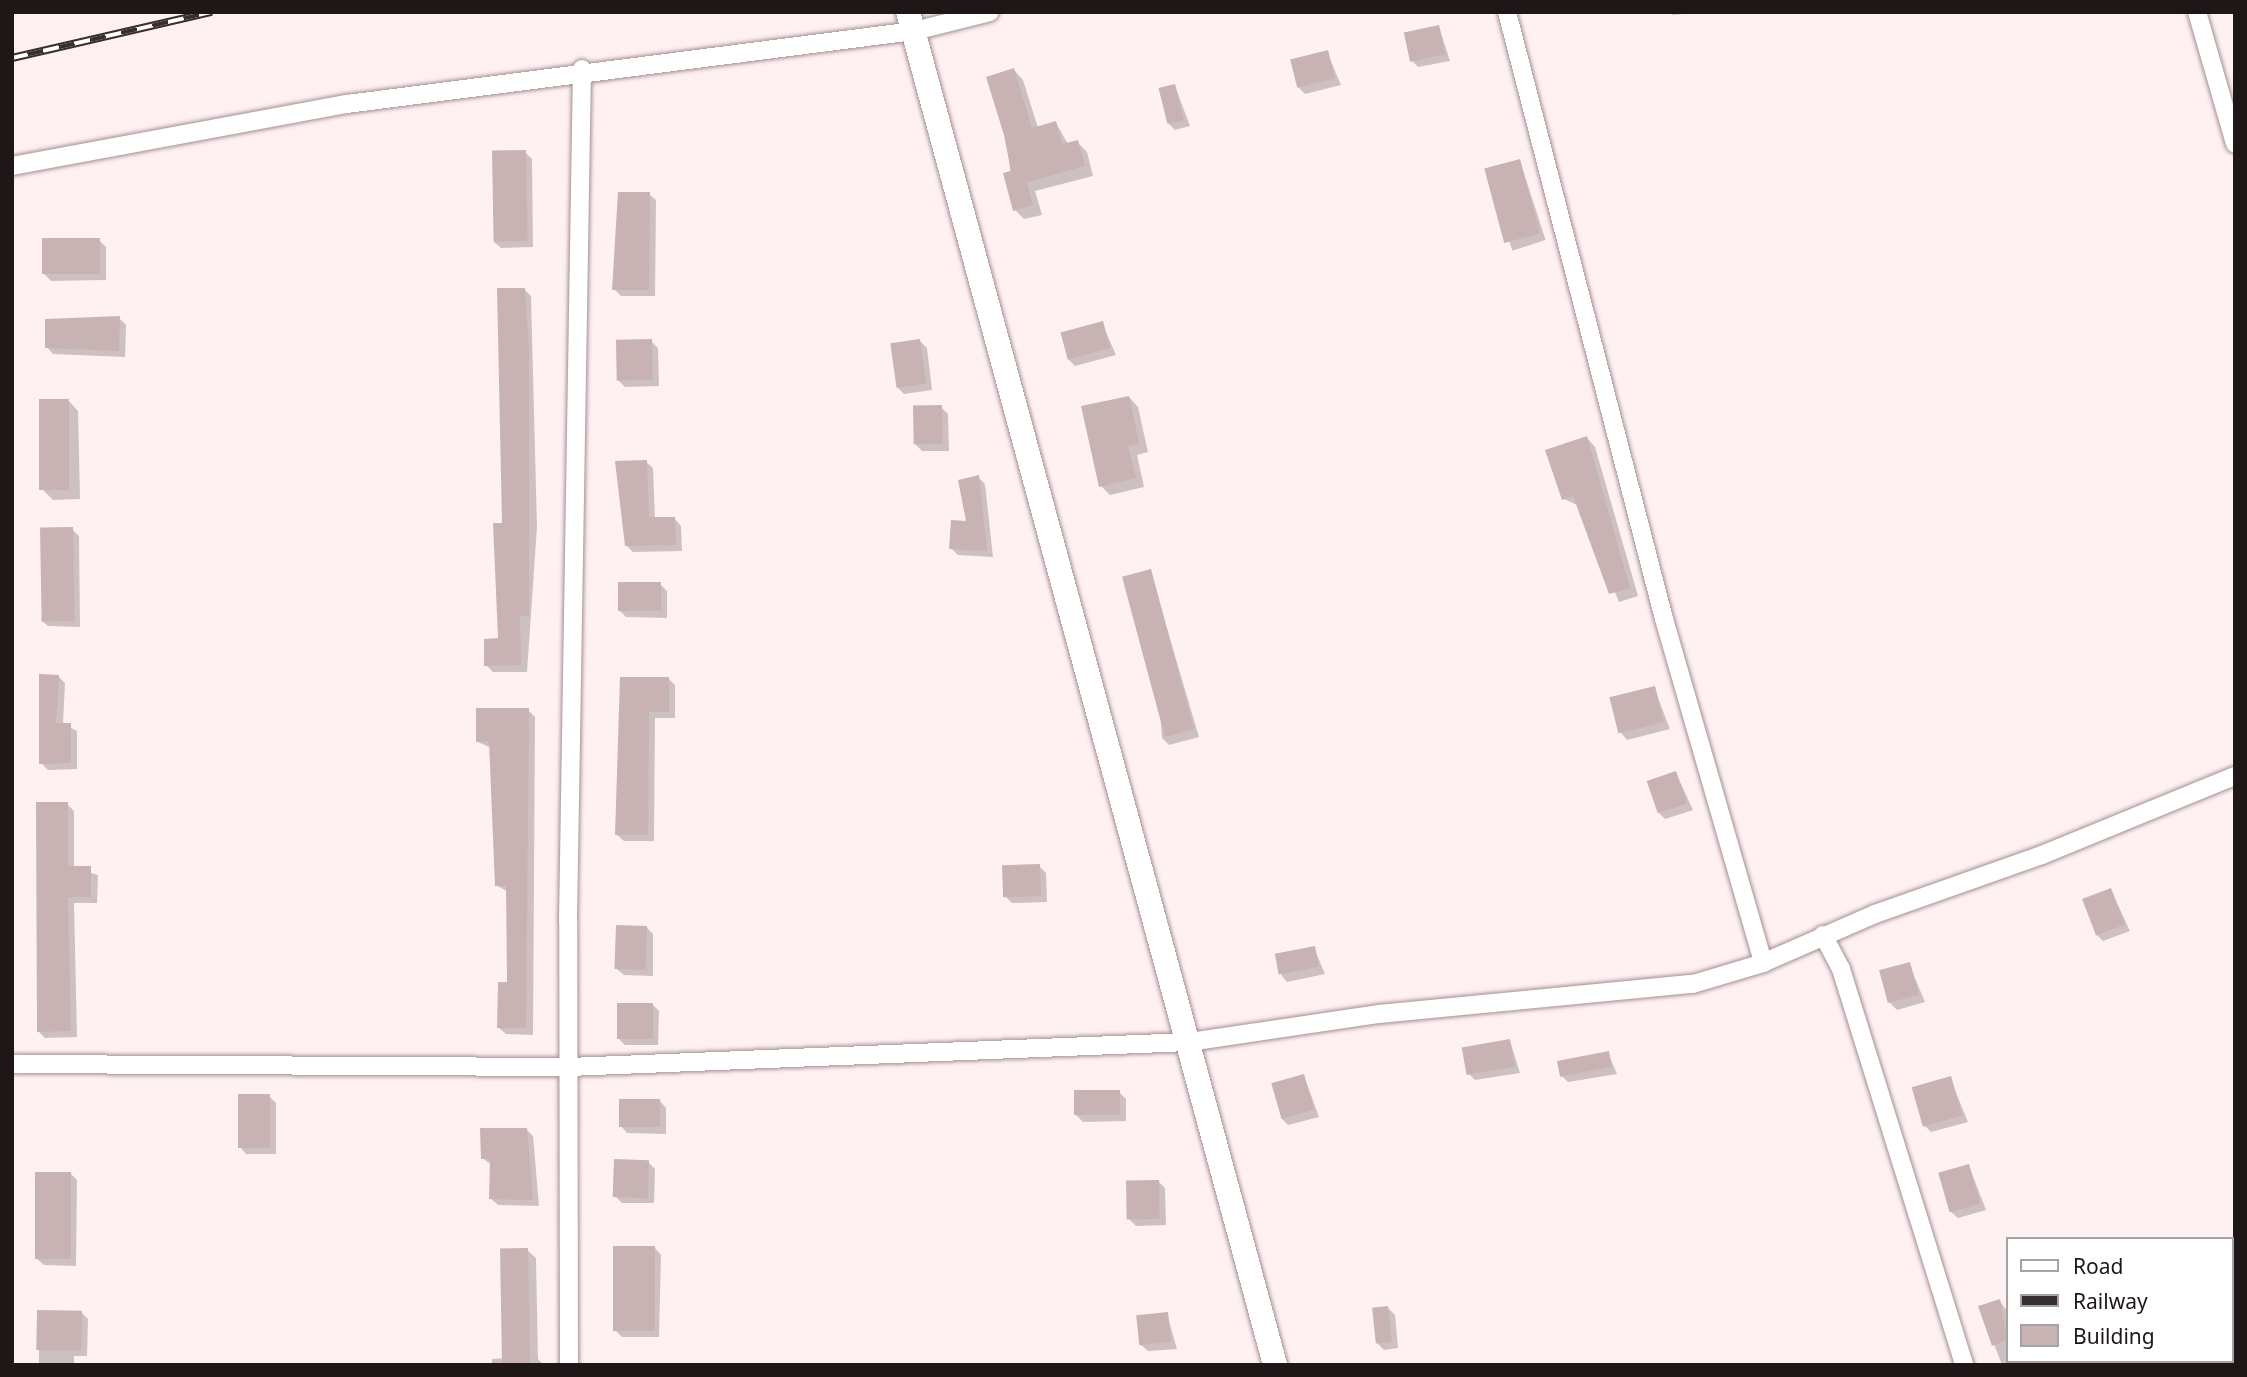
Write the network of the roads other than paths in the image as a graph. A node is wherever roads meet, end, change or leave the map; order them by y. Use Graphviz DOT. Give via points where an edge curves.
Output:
graph roads {
  1 [pos="990,12"];
  2 [pos="1507,12"];
  3 [pos="2197,12"];
  4 [pos="911,22"];
  5 [pos="582,69"];
  6 [pos="2235,144"];
  7 [pos="12,166"];
  8 [pos="2235,776"];
  9 [pos="1823,935"];
  10 [pos="1763,963"];
  11 [pos="1189,1042"];
  12 [pos="12,1064"];
  13 [pos="569,1067"];
  14 [pos="569,1365"];
  15 [pos="1275,1365"];
  16 [pos="1964,1365"];
  1 -- 4 [label="street"];
  2 -- 10 [label="street" via="1664,619"];
  3 -- 6 [label="street"];
  4 -- 5 [label="street"];
  4 -- 11 [label="street" via="1050,551"];
  5 -- 7 [label="street" via="346,104"];
  5 -- 13 [label="street"];
  8 -- 9 [label="street"];
  9 -- 10 [label="street"];
  9 -- 16 [label="street" via="1841,969"];
  10 -- 11 [label="street" via="1693,984 1352,1017"];
  11 -- 13 [label="street"];
  11 -- 15 [label="street"];
  12 -- 13 [label="street"];
  13 -- 14 [label="street"];
}
